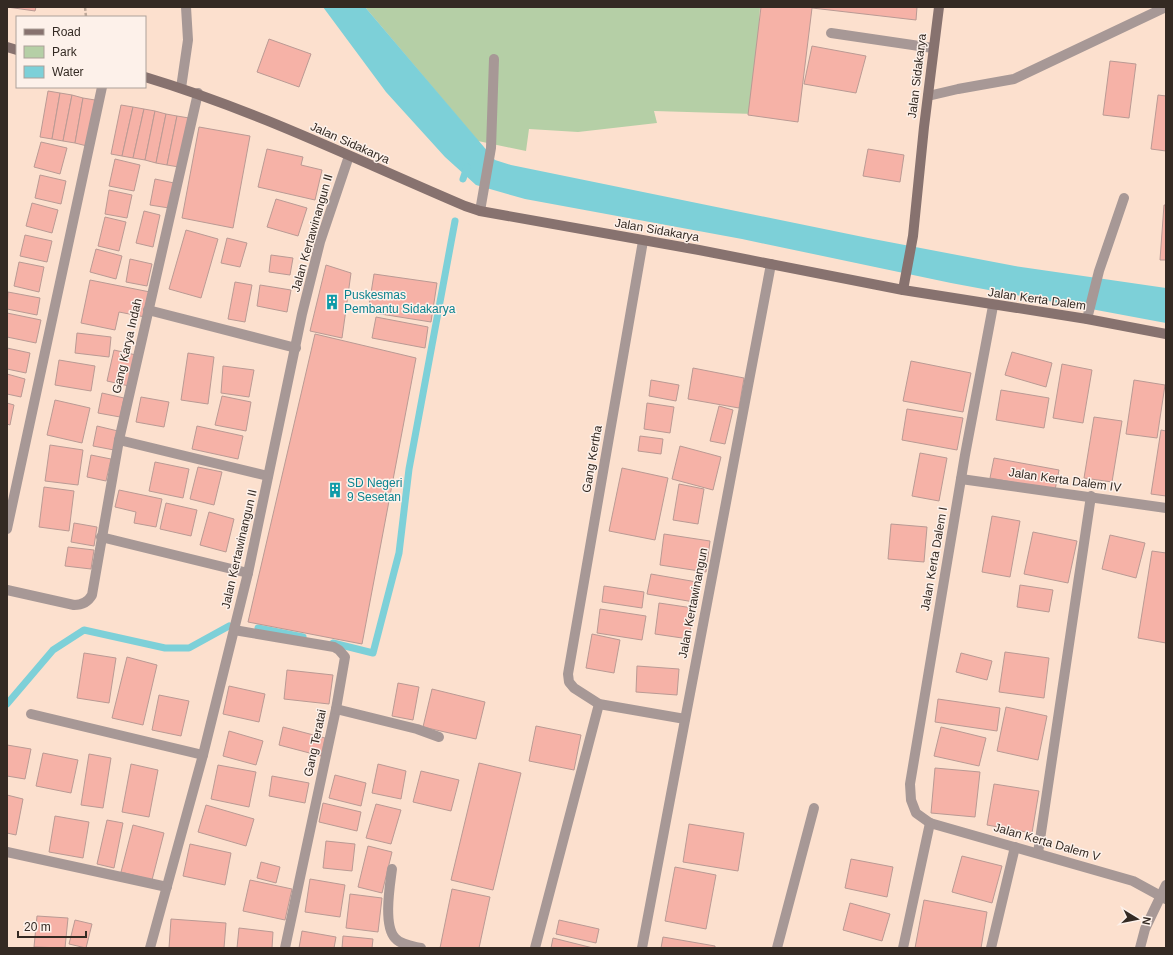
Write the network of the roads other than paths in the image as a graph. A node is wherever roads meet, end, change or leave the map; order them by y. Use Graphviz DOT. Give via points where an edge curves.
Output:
graph roads {
  1 [pos="186,7"];
  2 [pos="939,7"];
  3 [pos="1166,8"];
  4 [pos="831,33"];
  5 [pos="933,48"];
  6 [pos="494,59"];
  7 [pos="146,77"];
  8 [pos="102,88"];
  9 [pos="181,88"];
  10 [pos="198,93"];
  11 [pos="928,96"];
  12 [pos="349,156"];
  13 [pos="1124,198"];
  14 [pos="480,211"];
  15 [pos="643,240"];
  16 [pos="771,264"];
  17 [pos="903,290"];
  18 [pos="993,306"];
  19 [pos="148,310"];
  20 [pos="1088,316"];
  21 [pos="1166,334"];
  22 [pos="296,348"];
  23 [pos="119,440"];
  24 [pos="268,476"];
  25 [pos="961,478"];
  26 [pos="1091,496"];
  27 [pos="1166,508"];
  28 [pos="7,529"];
  29 [pos="101,537"];
  30 [pos="248,573"];
  31 [pos="7,590"];
  32 [pos="234,630"];
  33 [pos="599,704"];
  34 [pos="336,709"];
  35 [pos="31,714"];
  36 [pos="685,720"];
  37 [pos="440,737"];
  38 [pos="203,755"];
  39 [pos="814,808"];
  40 [pos="918,815"];
  41 [pos="930,823"];
  42 [pos="1015,847"];
  43 [pos="7,852"];
  44 [pos="1038,853"];
  45 [pos="392,869"];
  46 [pos="1166,886"];
  47 [pos="167,887"];
  48 [pos="1163,898"];
  49 [pos="150,948"];
  50 [pos="285,948"];
  51 [pos="421,948"];
  52 [pos="535,948"];
  53 [pos="642,948"];
  54 [pos="777,948"];
  55 [pos="903,948"];
  56 [pos="991,948"];
  57 [pos="1140,948"];
  1 -- 9 [label="street" via="188,40"];
  2 -- 5 [label="street, Jalan Sidakarya"];
  3 -- 11 [label="street" via="1014,79 958,88"];
  4 -- 5 [label="street"];
  5 -- 11 [label="street, Jalan Sidakarya"];
  6 -- 14 [label="street" via="491,148"];
  7 -- 9 [label="street, Jalan Sidakarya"];
  8 -- 28 [label="street"];
  9 -- 10 [label="street, Jalan Sidakarya"];
  10 -- 12 [label="street, Jalan Sidakarya"];
  10 -- 19 [label="street, Gang Karya Indah"];
  11 -- 17 [label="street, Jalan Sidakarya" via="913,236"];
  12 -- 14 [label="street, Jalan Sidakarya"];
  12 -- 22 [label="street, Jalan Kertawinangun II" via="320,242"];
  13 -- 20 [label="street" via="1099,271"];
  14 -- 15 [label="street, Jalan Sidakarya"];
  15 -- 16 [label="street, Jalan Sidakarya"];
  15 -- 33 [label="street, Gang Kertha" via="569,666 569,682"];
  16 -- 17 [label="street, Jalan Sidakarya"];
  16 -- 36 [label="street, Jalan Kertawinangun"];
  17 -- 18 [label="street, Jalan Kerta Dalem"];
  18 -- 20 [label="street, Jalan Kerta Dalem"];
  18 -- 25 [label="street, Jalan Kerta Dalem I"];
  19 -- 22 [label="street"];
  19 -- 23 [label="street, Gang Karya Indah"];
  20 -- 21 [label="street, Jalan Kerta Dalem"];
  22 -- 24 [label="street, Jalan Kertawinangun II"];
  23 -- 24 [label="street"];
  23 -- 29 [label="street, Gang Karya Indah"];
  24 -- 30 [label="street, Jalan Kertawinangun II"];
  25 -- 26 [label="street, Jalan Kerta Dalem IV"];
  25 -- 40 [label="street, Jalan Kerta Dalem I" via="910,784 911,800"];
  26 -- 27 [label="street, Jalan Kerta Dalem IV"];
  26 -- 44 [label="street"];
  29 -- 30 [label="street"];
  29 -- 31 [label="street, Gang Karya Indah" via="92,594 88,600 74,605 61,604"];
  30 -- 32 [label="street, Jalan Kertawinangun II"];
  32 -- 34 [label="street, Gang Teratai" via="334,647 339,650 344,657"];
  32 -- 38 [label="street, Jalan Kertawinangun II"];
  33 -- 36 [label="street"];
  33 -- 52 [label="street"];
  34 -- 37 [label="street"];
  34 -- 50 [label="street, Gang Teratai"];
  35 -- 38 [label="street"];
  36 -- 53 [label="street, Jalan Kertawinangun"];
  38 -- 47 [label="street, Jalan Kertawinangun II"];
  39 -- 54 [label="street"];
  40 -- 41 [label="street, Jalan Kerta Dalem V"];
  41 -- 42 [label="street, Jalan Kerta Dalem V"];
  41 -- 55 [label="street"];
  42 -- 44 [label="street, Jalan Kerta Dalem V"];
  42 -- 56 [label="street"];
  43 -- 47 [label="street"];
  44 -- 48 [label="street, Jalan Kerta Dalem V" via="1133,881"];
  45 -- 51 [label="street" via="390,930 394,938 401,943"];
  46 -- 48 [label="street"];
  47 -- 49 [label="street, Jalan Kertawinangun II"];
  48 -- 57 [label="street" via="1144,929"];
}
